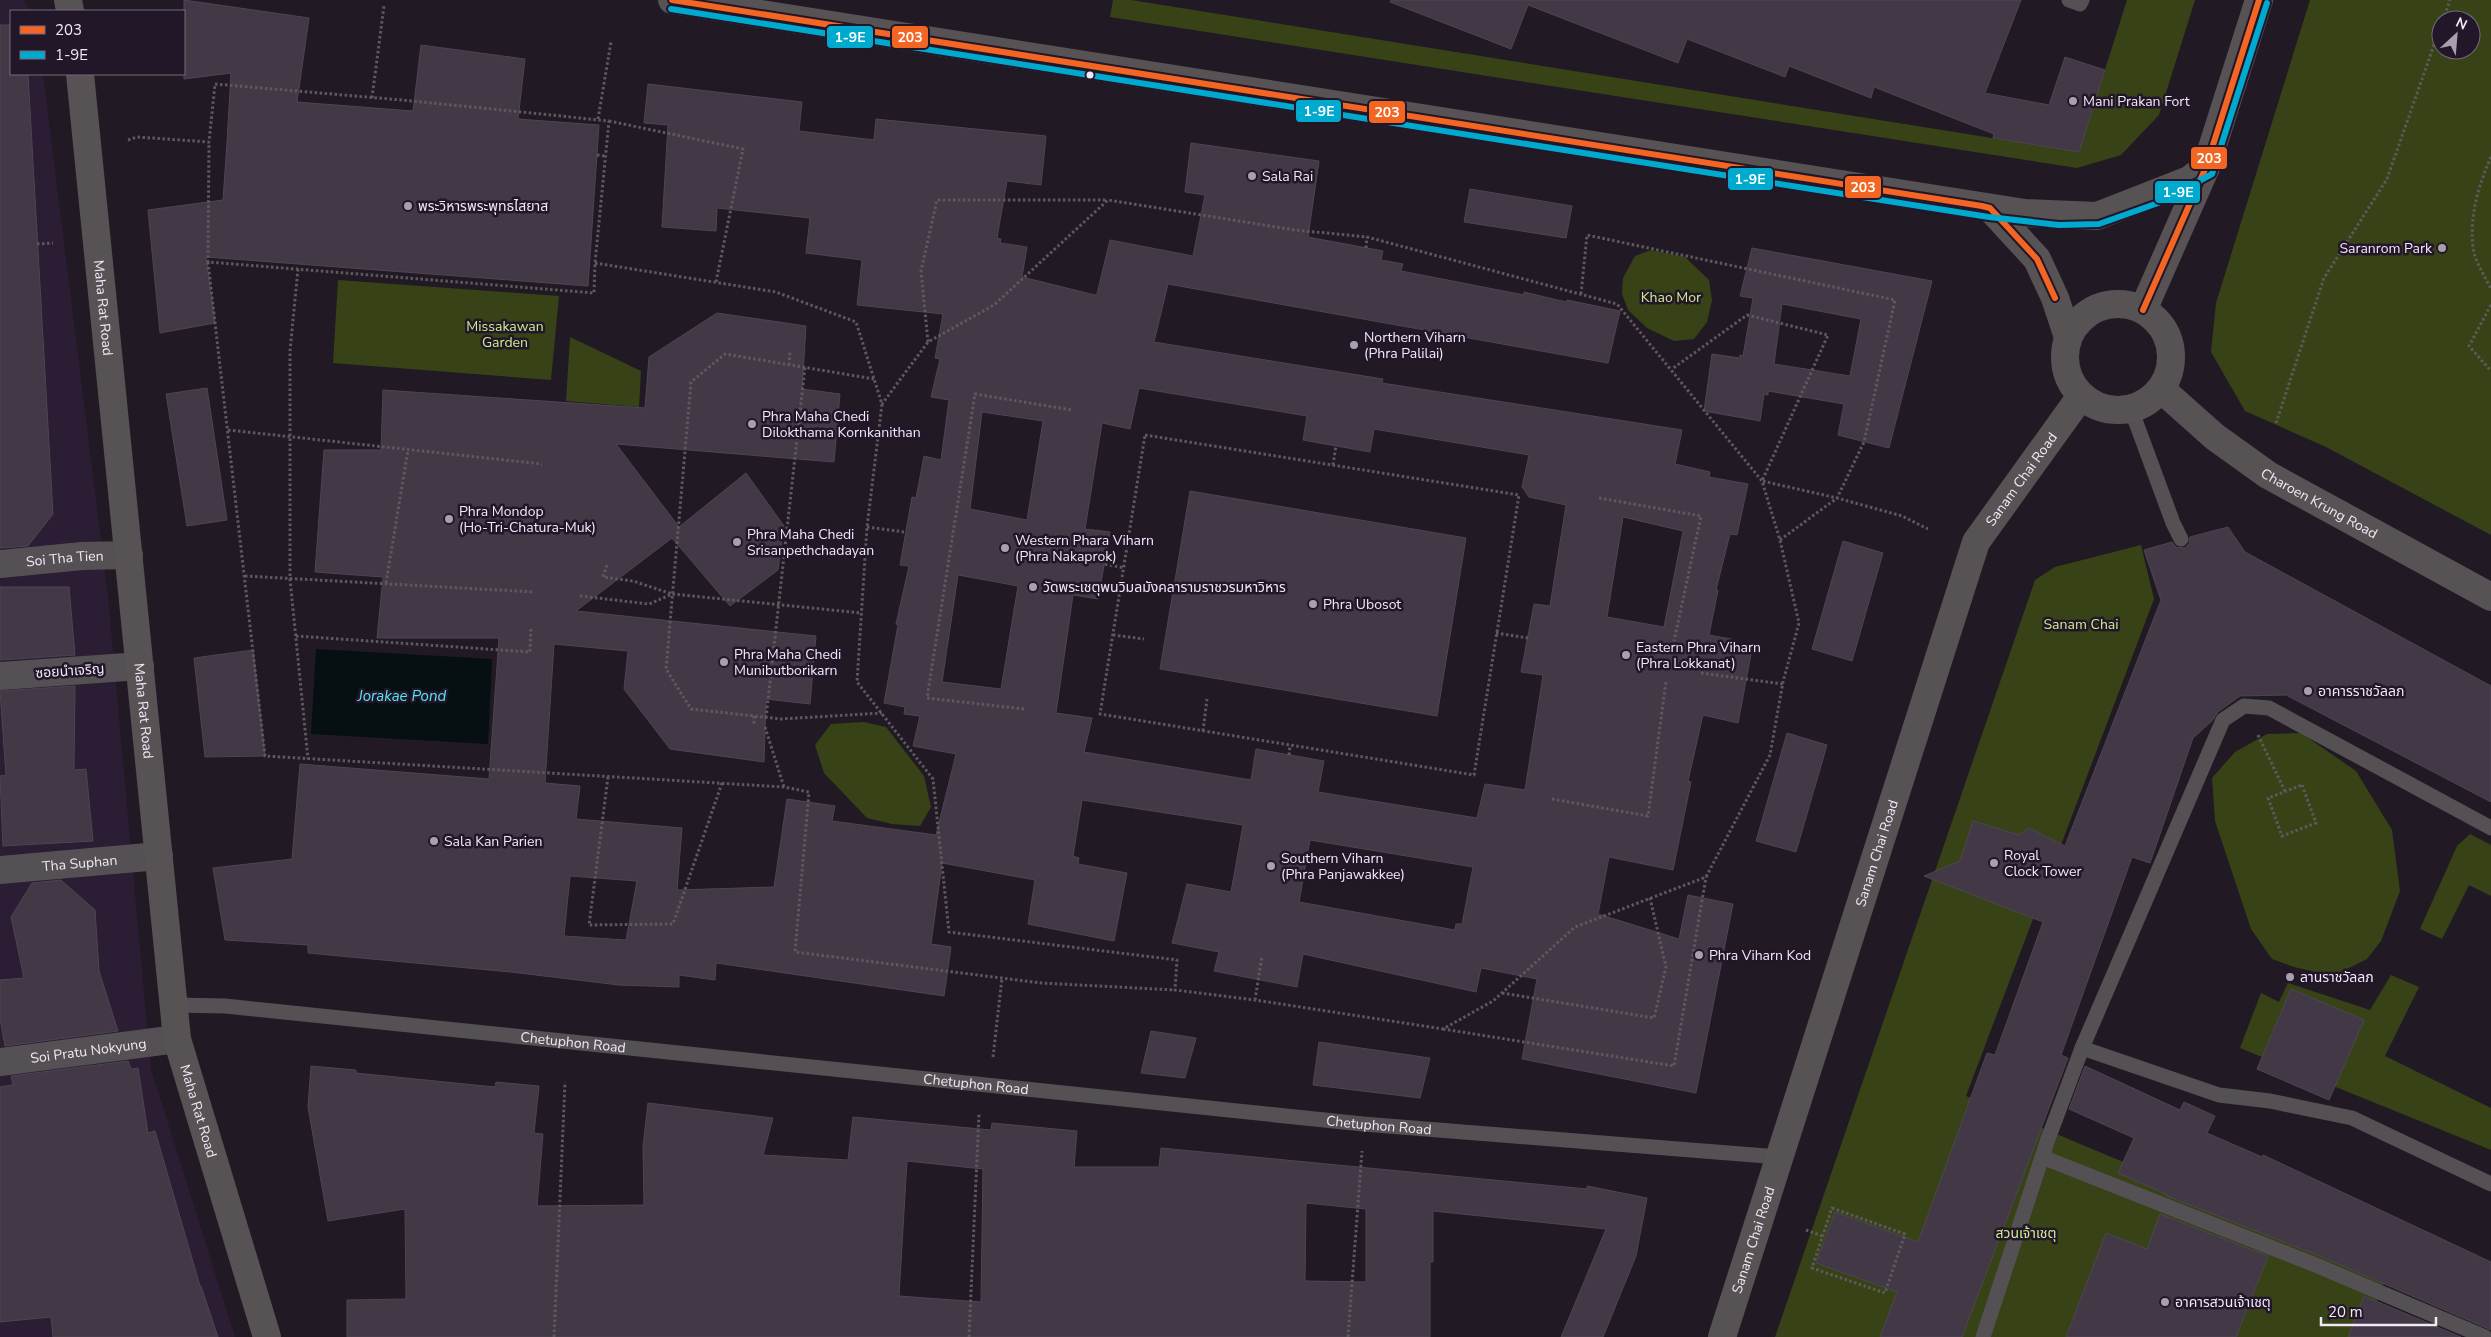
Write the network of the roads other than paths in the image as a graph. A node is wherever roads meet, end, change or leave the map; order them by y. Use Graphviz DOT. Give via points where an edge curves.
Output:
graph roads {
  1 [pos="672,0"];
  2 [pos="2068,0"];
  3 [pos="2082,0"];
  4 [pos="2259,0"];
  5 [pos="80,75"];
  6 [pos="2206,167"];
  7 [pos="1990,208"];
  8 [pos="2144,310"];
  9 [pos="2068,337"];
  10 [pos="2161,389"];
  11 [pos="2081,396"];
  12 [pos="2131,409"];
  13 [pos="2181,539"];
  14 [pos="129,555"];
  15 [pos="0,564"];
  16 [pos="2491,597"];
  17 [pos="140,666"];
  18 [pos="0,676"];
  19 [pos="2491,828"];
  20 [pos="159,856"];
  21 [pos="0,870"];
  22 [pos="174,1005"];
  23 [pos="177,1039"];
  24 [pos="2082,1048"];
  25 [pos="0,1062"];
  26 [pos="1779,1157"];
  27 [pos="2042,1157"];
  28 [pos="2491,1184"];
  29 [pos="267,1337"];
  30 [pos="1722,1337"];
  31 [pos="1983,1337"];
  32 [pos="2485,1337"];
  1 -- 7 [label="street"];
  2 -- 3 [label="lane" via="2080,4"];
  4 -- 6 [label="street"];
  5 -- 14 [label="street, Maha Rat Road"];
  6 -- 7 [label="street" via="2189,180 2096,216 2025,214"];
  6 -- 8 [label="street"];
  7 -- 9 [label="street" via="2037,259"];
  8 -- 9 [label="street" via="2128,304 2110,304 2094,309 2080,319"];
  8 -- 10 [label="street" via="2158,322 2168,338 2172,355 2169,373"];
  9 -- 11 [label="street" via="2065,366 2071,383"];
  10 -- 12 [label="street" via="2148,402"];
  10 -- 16 [label="street, Charoen Krung Road" via="2215,437 2268,475"];
  11 -- 12 [label="street" via="2095,406"];
  11 -- 26 [label="street, Sanam Chai Road" via="1976,542"];
  12 -- 13 [label="lane"];
  14 -- 15 [label="street, Soi Tha Tien"];
  14 -- 17 [label="street, Maha Rat Road"];
  17 -- 18 [label="street, ซอยนำเจริญ"];
  17 -- 20 [label="street, Maha Rat Road"];
  19 -- 24 [label="lane" via="2269,708 2242,701 2223,720"];
  20 -- 21 [label="street, Tha Suphan"];
  20 -- 22 [label="street, Maha Rat Road"];
  22 -- 23 [label="street, Maha Rat Road"];
  22 -- 26 [label="lane, Chetuphon Road" via="225,1006 1363,1124"];
  23 -- 25 [label="street, Soi Pratu Nokyung"];
  23 -- 29 [label="street, Maha Rat Road"];
  24 -- 27 [label="lane"];
  24 -- 28 [label="lane" via="2219,1095 2270,1101 2352,1118"];
  26 -- 30 [label="street, Sanam Chai Road"];
  27 -- 31 [label="lane"];
  27 -- 32 [label="lane" via="2318,1266"];
}
